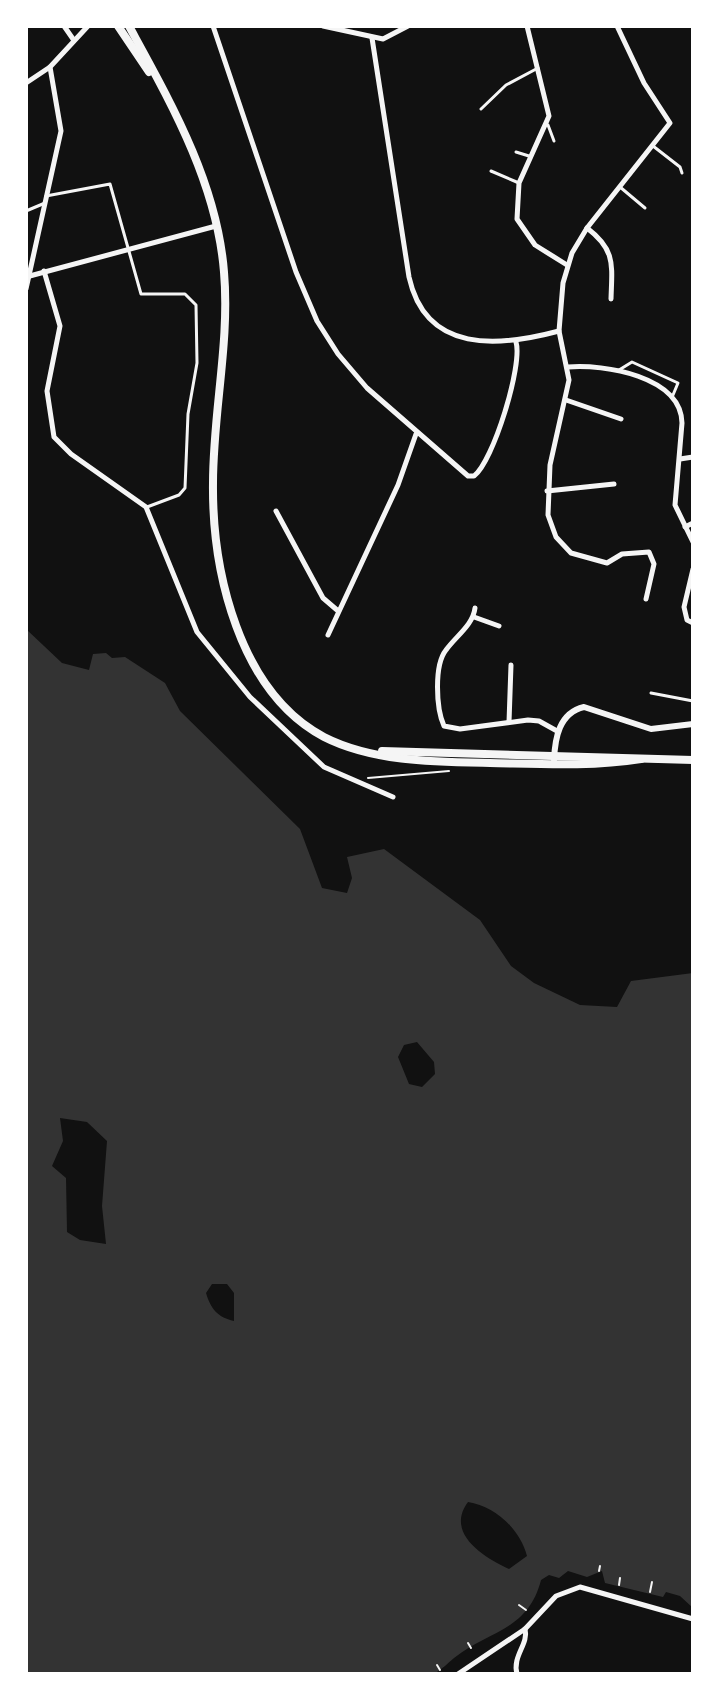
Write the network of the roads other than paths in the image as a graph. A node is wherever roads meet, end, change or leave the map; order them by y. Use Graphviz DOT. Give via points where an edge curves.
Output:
graph roads {
  1 [pos="64,26"];
  2 [pos="88,26"];
  3 [pos="118,26"];
  4 [pos="129,26"];
  5 [pos="213,26"];
  6 [pos="323,26"];
  7 [pos="408,26"];
  8 [pos="527,26"];
  9 [pos="617,26"];
  10 [pos="372,38"];
  11 [pos="73,39"];
  12 [pos="50,67"];
  13 [pos="538,68"];
  14 [pos="153,76"];
  15 [pos="26,83"];
  16 [pos="481,109"];
  17 [pos="548,125"];
  18 [pos="554,141"];
  19 [pos="653,146"];
  20 [pos="516,152"];
  21 [pos="532,158"];
  22 [pos="491,171"];
  23 [pos="682,173"];
  24 [pos="519,183"];
  25 [pos="620,187"];
  26 [pos="45,200"];
  27 [pos="645,208"];
  28 [pos="26,211"];
  29 [pos="217,226"];
  30 [pos="587,228"];
  31 [pos="130,248"];
  32 [pos="567,265"];
  33 [pos="44,271"];
  34 [pos="28,276"];
  35 [pos="26,289"];
  36 [pos="611,299"];
  37 [pos="559,331"];
  38 [pos="516,342"];
  39 [pos="568,367"];
  40 [pos="619,370"];
  41 [pos="673,395"];
  42 [pos="566,400"];
  43 [pos="621,419"];
  44 [pos="416,434"];
  45 [pos="693,457"];
  46 [pos="680,459"];
  47 [pos="614,484"];
  48 [pos="547,491"];
  49 [pos="146,507"];
  50 [pos="276,511"];
  51 [pos="693,523"];
  52 [pos="685,527"];
  53 [pos="693,542"];
  54 [pos="693,569"];
  55 [pos="646,599"];
  56 [pos="475,608"];
  57 [pos="337,610"];
  58 [pos="474,617"];
  59 [pos="693,623"];
  60 [pos="499,626"];
  61 [pos="328,635"];
  62 [pos="511,665"];
  63 [pos="651,693"];
  64 [pos="693,701"];
  65 [pos="509,722"];
  66 [pos="693,724"];
  67 [pos="557,731"];
  68 [pos="554,760"];
  69 [pos="693,760"];
  70 [pos="393,797"];
  71 [pos="693,1619"];
  72 [pos="525,1629"];
  73 [pos="458,1674"];
  74 [pos="517,1674"];
  1 -- 11 [label="street"];
  2 -- 11 [label="street"];
  3 -- 14 [label="main road"];
  4 -- 14 [label="main road"];
  5 -- 44 [label="street" via="317,321 350,369"];
  6 -- 10 [label="street"];
  7 -- 10 [label="street" via="390,37"];
  8 -- 13 [label="street"];
  9 -- 19 [label="street" via="670,123"];
  10 -- 38 [label="street" via="413,296 447,332"];
  11 -- 12 [label="street"];
  12 -- 15 [label="street"];
  12 -- 26 [label="street" via="61,131"];
  13 -- 16 [label="lane" via="506,85"];
  13 -- 17 [label="street" via="549,107"];
  14 -- 29 [label="main road" via="200,167"];
  17 -- 18 [label="lane"];
  17 -- 21 [label="street"];
  19 -- 23 [label="lane"];
  19 -- 25 [label="street"];
  20 -- 21 [label="lane"];
  21 -- 24 [label="street"];
  22 -- 24 [label="lane"];
  24 -- 32 [label="street" via="515,207 520,228 535,245"];
  25 -- 27 [label="lane"];
  25 -- 30 [label="street"];
  26 -- 28 [label="lane"];
  26 -- 31 [label="lane" via="110,184"];
  26 -- 34 [label="street"];
  29 -- 31 [label="street"];
  29 -- 68 [label="main road" via="225,302 213,484 217,540 238,629 262,677 293,714 344,745 424,760"];
  30 -- 32 [label="street"];
  30 -- 36 [label="street" via="609,252"];
  31 -- 33 [label="street"];
  31 -- 49 [label="lane" via="141,294 190,295 197,315 185,488"];
  32 -- 37 [label="street"];
  33 -- 34 [label="street"];
  33 -- 49 [label="street" via="60,326 47,391 54,437"];
  34 -- 35 [label="street"];
  37 -- 38 [label="street"];
  37 -- 39 [label="street"];
  38 -- 44 [label="street" via="519,358 510,394 478,474 461,473"];
  39 -- 40 [label="street"];
  39 -- 42 [label="street"];
  40 -- 41 [label="street"];
  40 -- 41 [label="lane" via="632,362 678,383"];
  41 -- 46 [label="street" via="682,412"];
  42 -- 43 [label="street"];
  42 -- 48 [label="street"];
  44 -- 57 [label="street" via="398,485"];
  45 -- 46 [label="street"];
  46 -- 52 [label="street" via="675,505"];
  47 -- 48 [label="street"];
  48 -- 55 [label="street" via="552,528 571,553 607,563 622,554 649,552 654,564"];
  49 -- 70 [label="street" via="197,632 250,697 324,767"];
  50 -- 57 [label="street" via="323,598"];
  51 -- 52 [label="street"];
  52 -- 53 [label="street"];
  54 -- 59 [label="street" via="684,607"];
  56 -- 58 [label="street"];
  57 -- 61 [label="street"];
  58 -- 60 [label="street"];
  58 -- 65 [label="street" via="441,659 441,721 450,729"];
  62 -- 65 [label="street"];
  63 -- 64 [label="lane"];
  65 -- 67 [label="street" via="539,721"];
  66 -- 67 [label="street" via="651,729 584,707"];
  67 -- 68 [label="street"];
  68 -- 69 [label="main road"];
  71 -- 72 [label="street" via="580,1587 556,1596"];
  72 -- 73 [label="street"];
  72 -- 74 [label="street" via="515,1660"];
}
